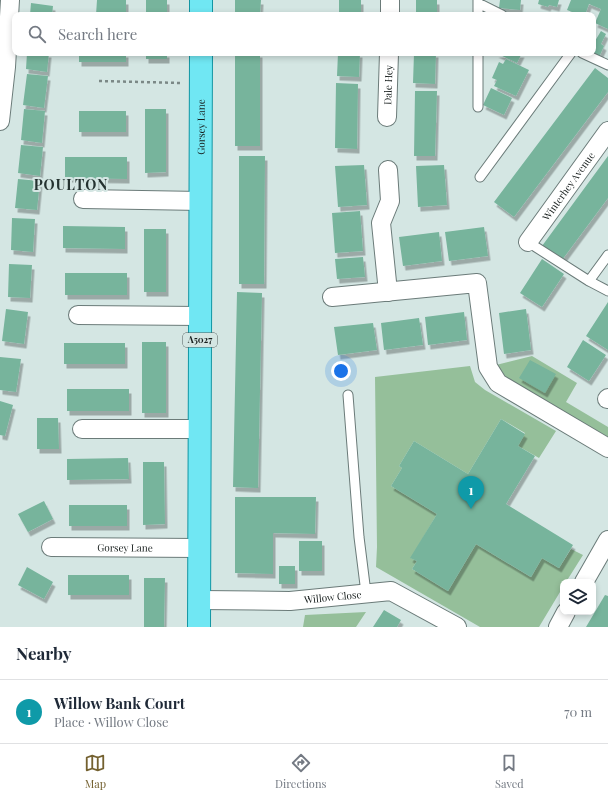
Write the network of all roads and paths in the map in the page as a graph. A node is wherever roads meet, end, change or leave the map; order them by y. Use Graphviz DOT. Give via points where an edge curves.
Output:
graph roads {
  1 [pos="201,0"];
  2 [pos="390,0"];
  3 [pos="478,2"];
  4 [pos="7,6"];
  5 [pos="201,12"];
  6 [pos="390,12"];
  7 [pos="496,12"];
  8 [pos="201,56"];
  9 [pos="389,56"];
  10 [pos="478,56"];
  11 [pos="569,56"];
  12 [pos="588,56"];
  13 [pos="608,65"];
  14 [pos="3,67"];
  15 [pos="99,81"];
  16 [pos="201,84"];
  17 [pos="478,107"];
  18 [pos="387,117"];
  19 [pos="0,120"];
  20 [pos="608,131"];
  21 [pos="388,170"];
  22 [pos="480,177"];
  23 [pos="83,199"];
  24 [pos="201,201"];
  25 [pos="528,242"];
  26 [pos="608,255"];
  27 [pos="590,281"];
  28 [pos="608,291"];
  29 [pos="388,292"];
  30 [pos="332,297"];
  31 [pos="78,315"];
  32 [pos="200,316"];
  33 [pos="348,395"];
  34 [pos="82,429"];
  35 [pos="200,429"];
  36 [pos="608,448"];
  37 [pos="608,540"];
  38 [pos="51,547"];
  39 [pos="199,548"];
  40 [pos="586,579"];
  41 [pos="366,593"];
  42 [pos="200,600"];
  43 [pos="564,615"];
  44 [pos="199,627"];
  45 [pos="458,627"];
  46 [pos="558,627"];
  1 -- 5 [label="main road"];
  2 -- 6 [label="street"];
  3 -- 7 [label="lane"];
  4 -- 14 [label="street"];
  8 -- 16 [label="main road, Gorsey Lane / A5027"];
  9 -- 18 [label="street, Dale Hey"];
  10 -- 17 [label="lane"];
  11 -- 22 [label="lane"];
  12 -- 13 [label="lane"];
  14 -- 19 [label="street"];
  15 -- 16 [label="path"];
  16 -- 24 [label="main road, Gorsey Lane / A5027"];
  20 -- 25 [label="street, Winterhey Avenue"];
  21 -- 29 [label="street" via="390,201 381,222"];
  23 -- 24 [label="street"];
  24 -- 32 [label="main road, Gorsey Lane / A5027"];
  25 -- 27 [label="lane"];
  26 -- 27 [label="lane"];
  27 -- 28 [label="lane"];
  29 -- 30 [label="street"];
  29 -- 36 [label="street" via="477,283 488,367 498,383"];
  31 -- 32 [label="street"];
  32 -- 35 [label="main road, Gorsey Lane / A5027"];
  33 -- 41 [label="lane"];
  34 -- 35 [label="street"];
  35 -- 39 [label="main road, Gorsey Lane / A5027"];
  37 -- 40 [label="street"];
  38 -- 39 [label="street, Gorsey Lane"];
  39 -- 42 [label="main road, Gorsey Lane / A5027"];
  41 -- 42 [label="street, Willow Close" via="290,601"];
  41 -- 45 [label="street, Willow Close" via="391,591"];
  42 -- 44 [label="main road, Gorsey Lane / A5027"];
  43 -- 46 [label="street"];
}
